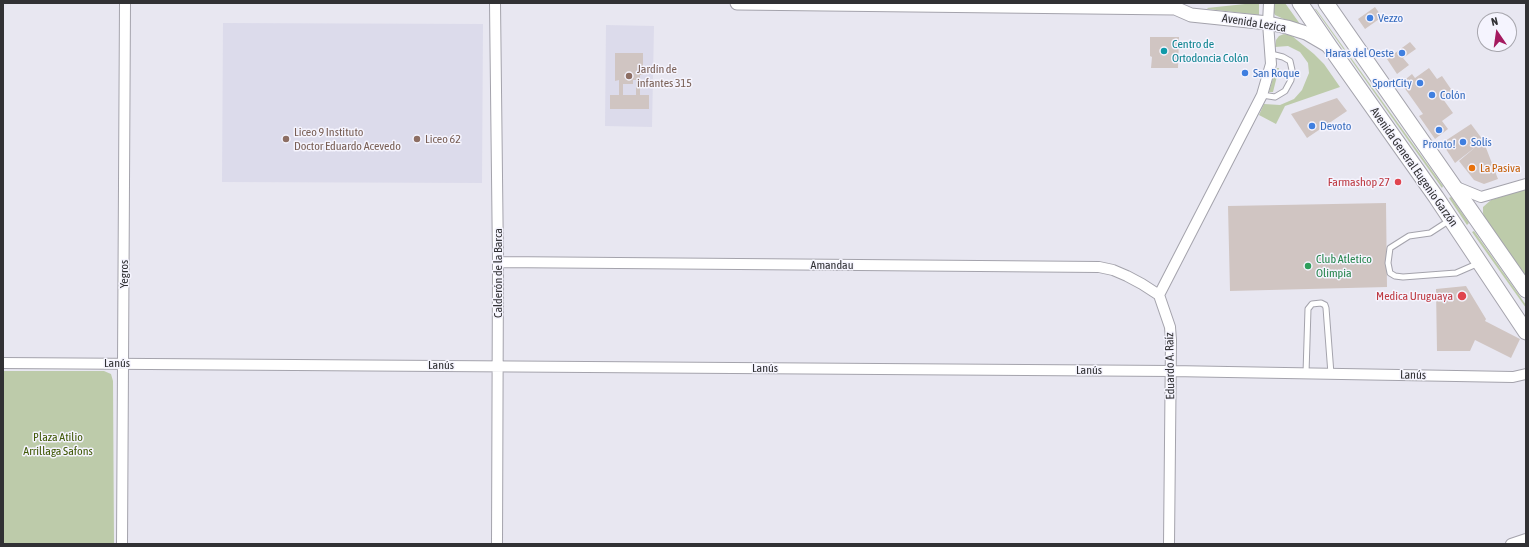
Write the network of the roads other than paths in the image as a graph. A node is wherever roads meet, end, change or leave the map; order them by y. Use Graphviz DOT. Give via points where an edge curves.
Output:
graph roads {
  1 [pos="125,3"];
  2 [pos="495,3"];
  3 [pos="736,3"];
  4 [pos="1269,3"];
  5 [pos="1300,3"];
  6 [pos="1326,3"];
  7 [pos="993,5"];
  8 [pos="1180,5"];
  9 [pos="1268,23"];
  10 [pos="1330,47"];
  11 [pos="1271,54"];
  12 [pos="1262,95"];
  13 [pos="1526,184"];
  14 [pos="1453,186"];
  15 [pos="1451,220"];
  16 [pos="498,262"];
  17 [pos="1480,263"];
  18 [pos="1489,278"];
  19 [pos="1526,290"];
  20 [pos="1159,295"];
  21 [pos="1526,314"];
  22 [pos="1526,332"];
  23 [pos="3,363"];
  24 [pos="124,363"];
  25 [pos="498,366"];
  26 [pos="1171,371"];
  27 [pos="1306,373"];
  28 [pos="1331,374"];
  29 [pos="1526,374"];
  30 [pos="1526,539"];
  31 [pos="122,544"];
  32 [pos="497,544"];
  33 [pos="1169,544"];
  34 [pos="1511,544"];
  1 -- 24 [label="street, Yegros"];
  2 -- 16 [label="street, Calderón de la Barca"];
  3 -- 7 [label="street, Avenida Lezica"];
  4 -- 9 [label="street"];
  5 -- 10 [label="main road, Avenida General Eugenio Garzón"];
  6 -- 14 [label="main road, Avenida General Eugenio Garzón"];
  7 -- 8 [label="street, Avenida Lezica"];
  8 -- 9 [label="street, Avenida Lezica" via="1191,15"];
  9 -- 10 [label="street, Avenida Lezica" via="1306,34"];
  9 -- 11 [label="street"];
  10 -- 15 [label="main road, Avenida General Eugenio Garzón"];
  11 -- 12 [label="street" via="1271,64"];
  11 -- 12 [label="lane" via="1290,61 1291,80 1285,91 1275,97"];
  12 -- 20 [label="street"];
  13 -- 14 [label="street" via="1482,197"];
  14 -- 19 [label="main road, Avenida General Eugenio Garzón"];
  15 -- 17 [label="main road, Avenida General Eugenio Garzón"];
  15 -- 17 [label="lane" via="1430,233 1409,236 1390,248 1390,273 1403,277 1456,273"];
  16 -- 20 [label="street, Amandau" via="1099,267 1128,276"];
  16 -- 25 [label="street, Calderón de la Barca"];
  17 -- 18 [label="main road, Avenida General Eugenio Garzón"];
  18 -- 21 [label="main road" via="1502,280"];
  18 -- 22 [label="main road, Avenida General Eugenio Garzón"];
  20 -- 26 [label="street, Eduardo A. Raíz" via="1170,327"];
  23 -- 24 [label="street, Lanús"];
  24 -- 25 [label="street, Lanús"];
  24 -- 31 [label="street, Yegros"];
  25 -- 26 [label="street, Lanús"];
  25 -- 32 [label="street, Calderón de la Barca"];
  26 -- 27 [label="street, Lanús"];
  26 -- 33 [label="street, Eduardo A. Raíz"];
  27 -- 28 [label="street, Lanús"];
  27 -- 28 [label="lane" via="1308,309 1312,304 1321,303 1326,308"];
  28 -- 29 [label="street, Lanús" via="1513,377"];
  30 -- 34 [label="street"];
}
